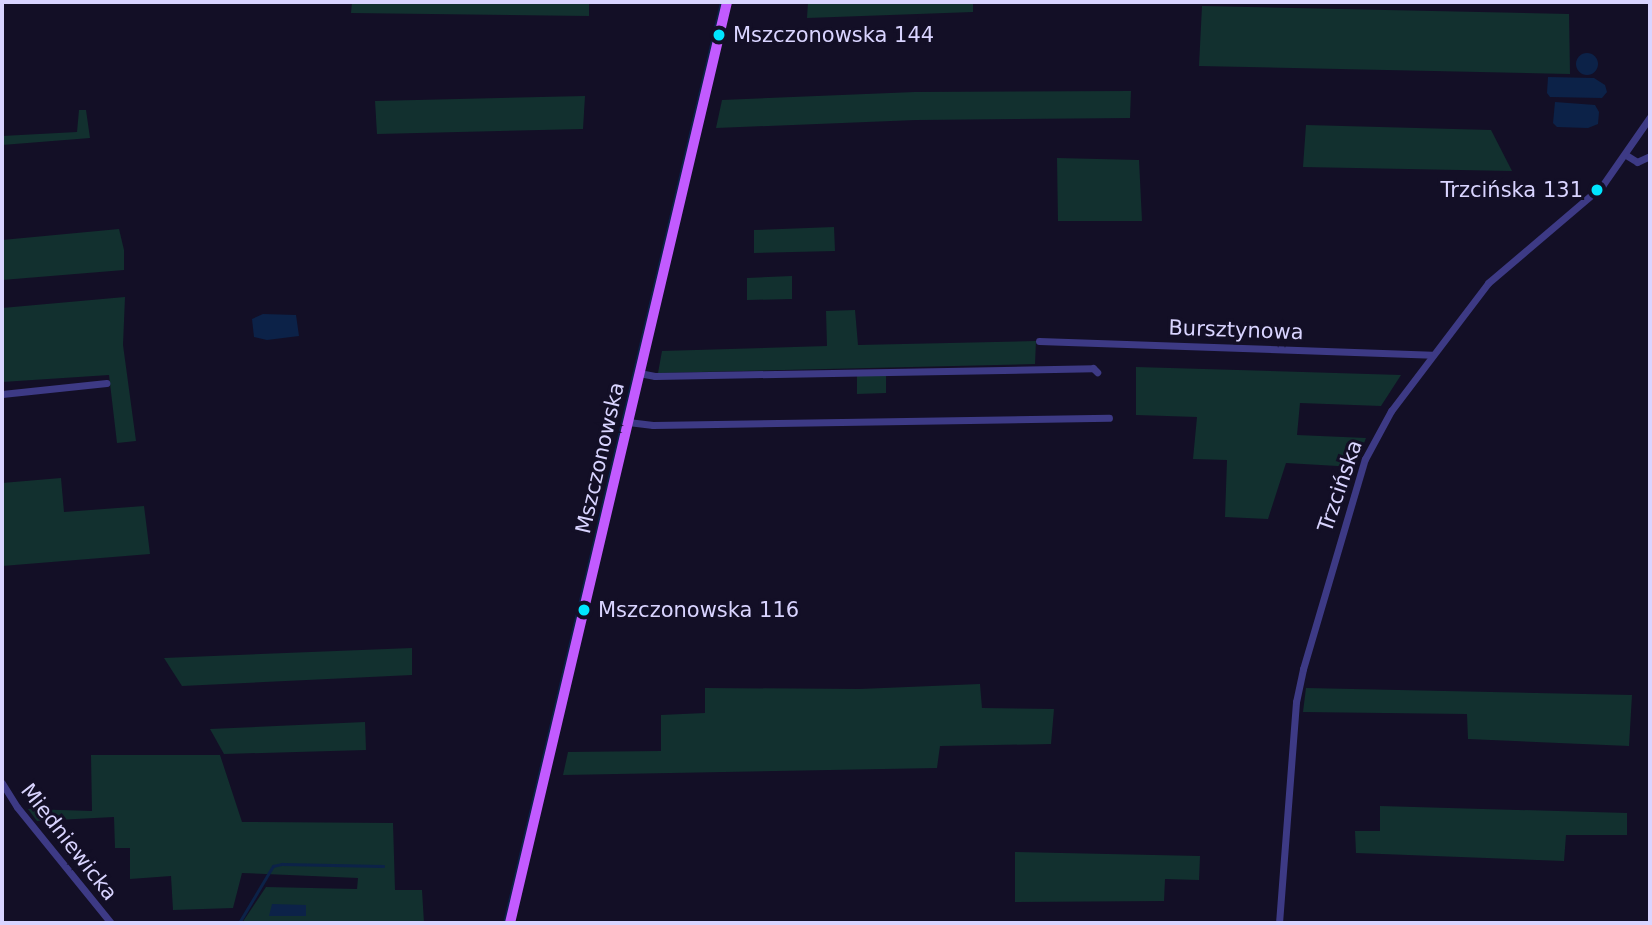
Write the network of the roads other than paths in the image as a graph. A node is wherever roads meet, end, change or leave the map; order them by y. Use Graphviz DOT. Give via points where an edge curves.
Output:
graph roads {
  1 [pos="727,2"];
  2 [pos="1650,117"];
  3 [pos="1626,155"];
  4 [pos="1650,156"];
  5 [pos="1039,341"];
  6 [pos="1432,355"];
  7 [pos="1097,372"];
  8 [pos="639,373"];
  9 [pos="106,383"];
  10 [pos="2,394"];
  11 [pos="1109,418"];
  12 [pos="628,422"];
  13 [pos="2,783"];
  14 [pos="111,923"];
  15 [pos="510,923"];
  16 [pos="1279,923"];
  1 -- 8 [label="main road, Mszczonowska"];
  2 -- 3 [label="street, Trzcińska"];
  3 -- 4 [label="street" via="1637,162"];
  3 -- 6 [label="street, Trzcińska" via="1602,186 1488,283"];
  5 -- 6 [label="street, Bursztynowa"];
  6 -- 16 [label="street, Trzcińska" via="1391,411 1365,459 1303,669"];
  7 -- 8 [label="street" via="1080,368"];
  8 -- 12 [label="main road, Mszczonowska"];
  9 -- 10 [label="street"];
  11 -- 12 [label="street"];
  12 -- 15 [label="main road, Mszczonowska"];
  13 -- 14 [label="street, Miedniewicka" via="16,807"];
}
